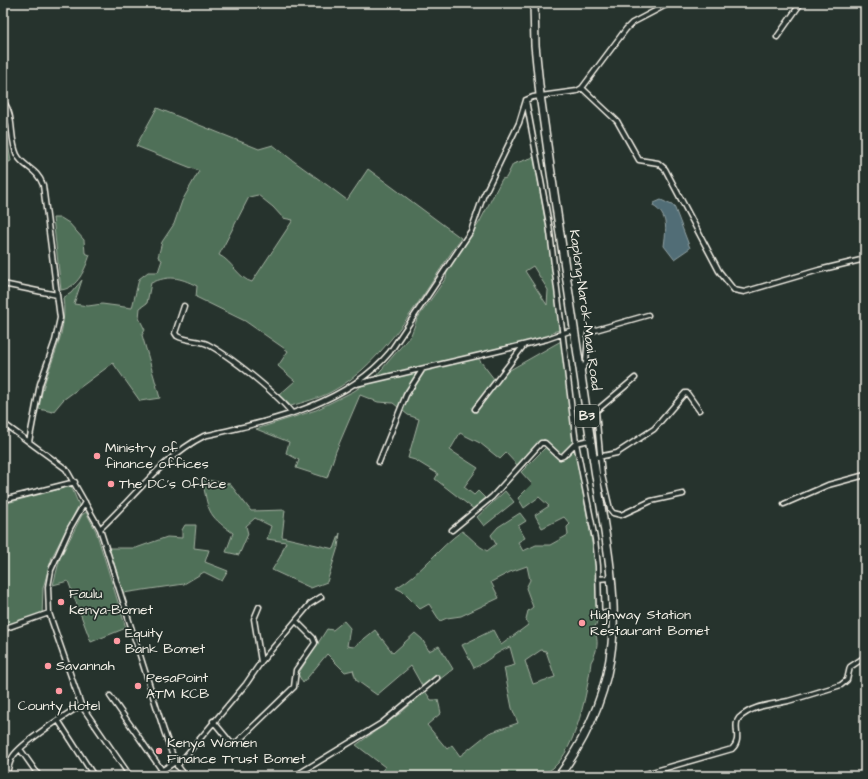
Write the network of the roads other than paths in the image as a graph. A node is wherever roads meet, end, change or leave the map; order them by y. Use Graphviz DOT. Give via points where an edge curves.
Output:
graph roads {
  1 [pos="534,3"];
  2 [pos="670,3"];
  3 [pos="801,3"];
  4 [pos="777,37"];
  5 [pos="582,88"];
  6 [pos="540,96"];
  7 [pos="526,100"];
  8 [pos="3,101"];
  9 [pos="559,223"];
  10 [pos="549,224"];
  11 [pos="865,259"];
  12 [pos="3,284"];
  13 [pos="56,295"];
  14 [pos="184,306"];
  15 [pos="648,315"];
  16 [pos="575,329"];
  17 [pos="564,333"];
  18 [pos="525,344"];
  19 [pos="422,369"];
  20 [pos="581,371"];
  21 [pos="635,378"];
  22 [pos="354,384"];
  23 [pos="475,409"];
  24 [pos="699,410"];
  25 [pos="292,412"];
  26 [pos="3,423"];
  27 [pos="590,440"];
  28 [pos="29,442"];
  29 [pos="576,443"];
  30 [pos="597,457"];
  31 [pos="379,462"];
  32 [pos="865,475"];
  33 [pos="75,482"];
  34 [pos="683,494"];
  35 [pos="3,500"];
  36 [pos="85,502"];
  37 [pos="784,504"];
  38 [pos="100,529"];
  39 [pos="452,530"];
  40 [pos="610,578"];
  41 [pos="598,579"];
  42 [pos="321,597"];
  43 [pos="259,607"];
  44 [pos="49,613"];
  45 [pos="612,613"];
  46 [pos="296,622"];
  47 [pos="3,629"];
  48 [pos="865,657"];
  49 [pos="261,662"];
  50 [pos="437,678"];
  51 [pos="110,696"];
  52 [pos="81,705"];
  53 [pos="58,720"];
  54 [pos="213,721"];
  55 [pos="20,749"];
  56 [pos="176,764"];
  57 [pos="162,771"];
  58 [pos="6,776"];
  59 [pos="39,776"];
  60 [pos="94,776"];
  61 [pos="130,776"];
  62 [pos="154,776"];
  63 [pos="166,776"];
  64 [pos="185,776"];
  65 [pos="295,776"];
  66 [pos="559,776"];
  67 [pos="638,776"];
  1 -- 6 [label="highway, Kaplong-Narok-Maai Road / B3" via="534,37"];
  2 -- 5 [label="street" via="637,20 626,29"];
  3 -- 4 [label="street"];
  5 -- 6 [label="street" via="572,92"];
  5 -- 11 [label="street" via="617,121 639,160 658,163 665,168 719,271 734,290 744,292"];
  6 -- 7 [label="street"];
  6 -- 9 [label="highway, Kaplong-Narok-Maai Road / B3"];
  7 -- 10 [label="street"];
  7 -- 22 [label="street" via="517,128 483,196 471,231 390,352 375,369"];
  8 -- 13 [label="street" via="8,109 18,156 37,173 43,185"];
  9 -- 10 [label="street"];
  9 -- 16 [label="highway, Kaplong-Narok-Maai Road / B3"];
  10 -- 17 [label="street"];
  12 -- 13 [label="street"];
  13 -- 28 [label="street" via="60,318 40,384"];
  14 -- 25 [label="street" via="174,333 177,336 200,341 221,352"];
  15 -- 20 [label="street" via="588,334 586,363"];
  16 -- 17 [label="street"];
  16 -- 20 [label="highway, Kaplong-Narok-Maai Road / B3"];
  17 -- 18 [label="street"];
  17 -- 29 [label="street"];
  18 -- 19 [label="street"];
  18 -- 23 [label="street"];
  19 -- 22 [label="street"];
  19 -- 31 [label="street" via="406,395"];
  20 -- 27 [label="highway, Kaplong-Narok-Maai Road / B3"];
  21 -- 30 [label="street" via="596,411"];
  22 -- 25 [label="street" via="320,402"];
  24 -- 30 [label="street" via="685,393 654,429 617,453"];
  25 -- 38 [label="street" via="204,436 193,442 172,458"];
  26 -- 28 [label="street"];
  27 -- 29 [label="street"];
  27 -- 30 [label="highway, Kaplong-Narok-Maai Road / B3"];
  28 -- 33 [label="street" via="62,465"];
  29 -- 39 [label="street" via="563,456 545,443 541,443 492,497"];
  29 -- 41 [label="street" via="594,539"];
  30 -- 34 [label="street" via="613,513 621,515 651,501"];
  30 -- 40 [label="highway, Kaplong-Narok-Maai Road / B3"];
  32 -- 37 [label="street" via="828,485"];
  33 -- 35 [label="street"];
  33 -- 36 [label="street"];
  36 -- 38 [label="street"];
  36 -- 44 [label="street" via="50,570"];
  38 -- 56 [label="street"];
  40 -- 41 [label="street"];
  40 -- 45 [label="highway, Kaplong-Narok-Maai Road / B3"];
  41 -- 45 [label="street" via="599,612"];
  42 -- 46 [label="street" via="310,604"];
  43 -- 49 [label="street" via="254,619"];
  44 -- 47 [label="street"];
  44 -- 52 [label="street"];
  45 -- 66 [label="highway, Kaplong-Narok-Maai Road / B3" via="611,650 602,695 578,748"];
  46 -- 49 [label="street"];
  46 -- 54 [label="street" via="313,638 315,644 296,670 294,687 235,744 231,743"];
  48 -- 67 [label="street" via="850,667 848,678 843,684 760,706 740,717 737,725 737,742 732,749"];
  49 -- 54 [label="street" via="246,684"];
  50 -- 65 [label="street" via="382,723"];
  51 -- 57 [label="street"];
  52 -- 53 [label="street"];
  52 -- 61 [label="street"];
  53 -- 55 [label="street"];
  53 -- 60 [label="street"];
  54 -- 56 [label="street"];
  55 -- 58 [label="street" via="12,758"];
  55 -- 59 [label="street"];
  56 -- 57 [label="street"];
  56 -- 64 [label="street"];
  57 -- 62 [label="street"];
  57 -- 63 [label="street"];
}
